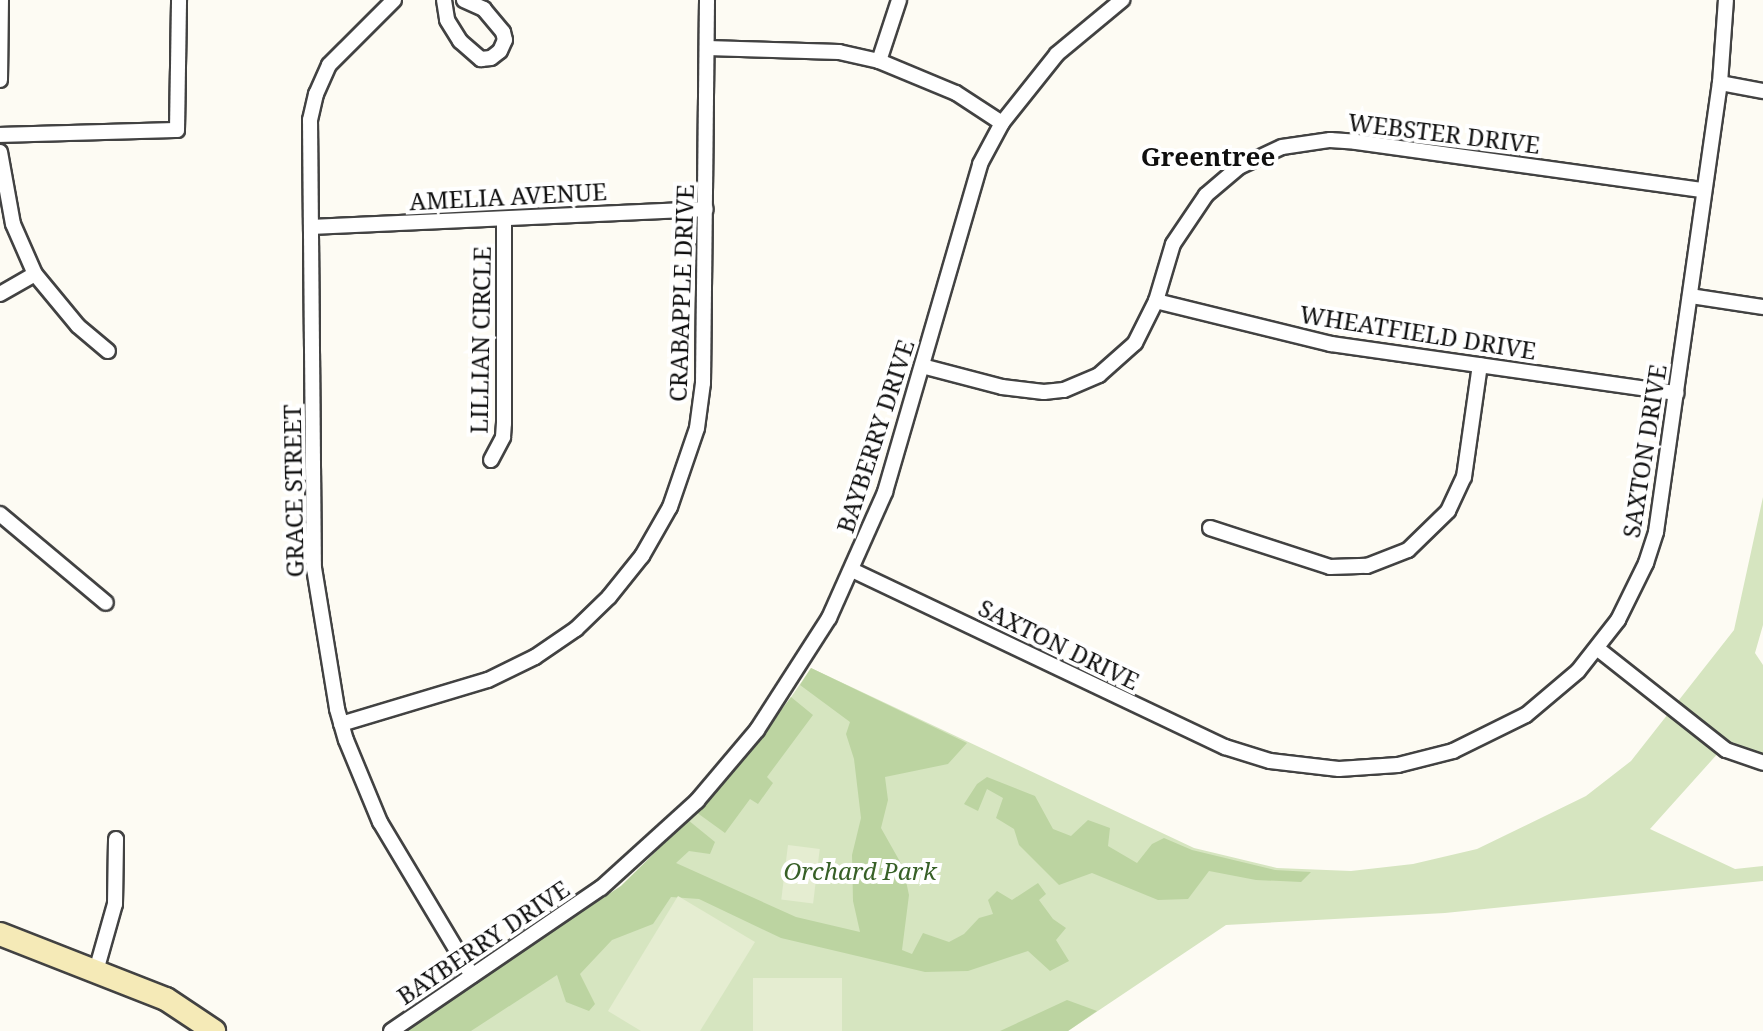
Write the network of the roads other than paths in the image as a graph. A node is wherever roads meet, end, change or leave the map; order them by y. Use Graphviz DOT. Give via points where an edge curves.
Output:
graph roads {
  1 [pos="1,0"];
  2 [pos="179,0"];
  3 [pos="394,0"];
  4 [pos="444,0"];
  5 [pos="464,0"];
  6 [pos="707,0"];
  7 [pos="899,0"];
  8 [pos="1122,0"];
  9 [pos="1726,0"];
  10 [pos="707,48"];
  11 [pos="879,61"];
  12 [pos="0,80"];
  13 [pos="1720,83"];
  14 [pos="1763,91"];
  15 [pos="1002,123"];
  16 [pos="0,135"];
  17 [pos="0,152"];
  18 [pos="1704,190"];
  19 [pos="706,209"];
  20 [pos="504,219"];
  21 [pos="312,227"];
  22 [pos="35,274"];
  23 [pos="0,294"];
  24 [pos="1690,296"];
  25 [pos="1156,301"];
  26 [pos="1763,307"];
  27 [pos="108,351"];
  28 [pos="1480,365"];
  29 [pos="922,366"];
  30 [pos="1677,393"];
  31 [pos="491,460"];
  32 [pos="0,514"];
  33 [pos="1210,528"];
  34 [pos="852,570"];
  35 [pos="106,603"];
  36 [pos="1598,649"];
  37 [pos="341,724"];
  38 [pos="1763,763"];
  39 [pos="116,839"];
  40 [pos="0,934"];
  41 [pos="96,971"];
  42 [pos="472,976"];
  43 [pos="214,1031"];
  44 [pos="391,1031"];
  1 -- 12 [label="street"];
  2 -- 16 [label="street" via="177,130"];
  3 -- 21 [label="street, GRACE STREET" via="339,52 316,94 310,120"];
  4 -- 5 [label="street" via="447,20 460,41 481,59 491,58 500,51 503,32 484,9"];
  6 -- 10 [label="street, CRABAPPLE DRIVE"];
  7 -- 11 [label="street"];
  8 -- 15 [label="street, BAYBERRY DRIVE" via="1057,54"];
  9 -- 13 [label="street, SAXTON DRIVE"];
  10 -- 11 [label="street" via="839,52"];
  10 -- 19 [label="street, CRABAPPLE DRIVE"];
  11 -- 15 [label="street" via="956,93"];
  13 -- 14 [label="street"];
  13 -- 18 [label="street, SAXTON DRIVE"];
  15 -- 29 [label="street, BAYBERRY DRIVE" via="968,197"];
  17 -- 22 [label="street" via="13,224"];
  18 -- 24 [label="street, SAXTON DRIVE"];
  18 -- 25 [label="street, WEBSTER DRIVE" via="1356,142 1282,147 1239,167 1206,195 1173,244"];
  19 -- 20 [label="street, AMELIA AVENUE"];
  19 -- 37 [label="street, CRABAPPLE DRIVE" via="699,416 679,487 642,556 576,629 515,668"];
  20 -- 21 [label="street, AMELIA AVENUE"];
  20 -- 31 [label="street, LILLIAN CIRCLE" via="504,423"];
  21 -- 37 [label="street, GRACE STREET" via="314,568"];
  22 -- 23 [label="street"];
  22 -- 27 [label="street" via="78,326"];
  24 -- 26 [label="street"];
  24 -- 30 [label="street, SAXTON DRIVE"];
  25 -- 28 [label="street, WHEATFIELD DRIVE" via="1331,344"];
  25 -- 29 [label="street, WEBSTER DRIVE" via="1135,343 1117,362 1064,390 1024,391"];
  28 -- 30 [label="street, WHEATFIELD DRIVE"];
  28 -- 33 [label="street" via="1464,477 1448,511 1408,550 1367,566 1330,567"];
  29 -- 34 [label="street, BAYBERRY DRIVE" via="885,492"];
  30 -- 36 [label="street, SAXTON DRIVE" via="1662,501 1646,563"];
  32 -- 35 [label="street"];
  34 -- 36 [label="street, SAXTON DRIVE" via="1225,747 1304,767 1363,769 1453,751 1526,715"];
  34 -- 42 [label="street, BAYBERRY DRIVE" via="802,664 757,730 697,801 601,888"];
  36 -- 38 [label="street" via="1726,750"];
  37 -- 42 [label="street, GRACE STREET" via="380,822"];
  39 -- 41 [label="street" via="115,904"];
  40 -- 41 [label="main road"];
  41 -- 43 [label="main road" via="166,999"];
  42 -- 44 [label="street, BAYBERRY DRIVE"];
}
